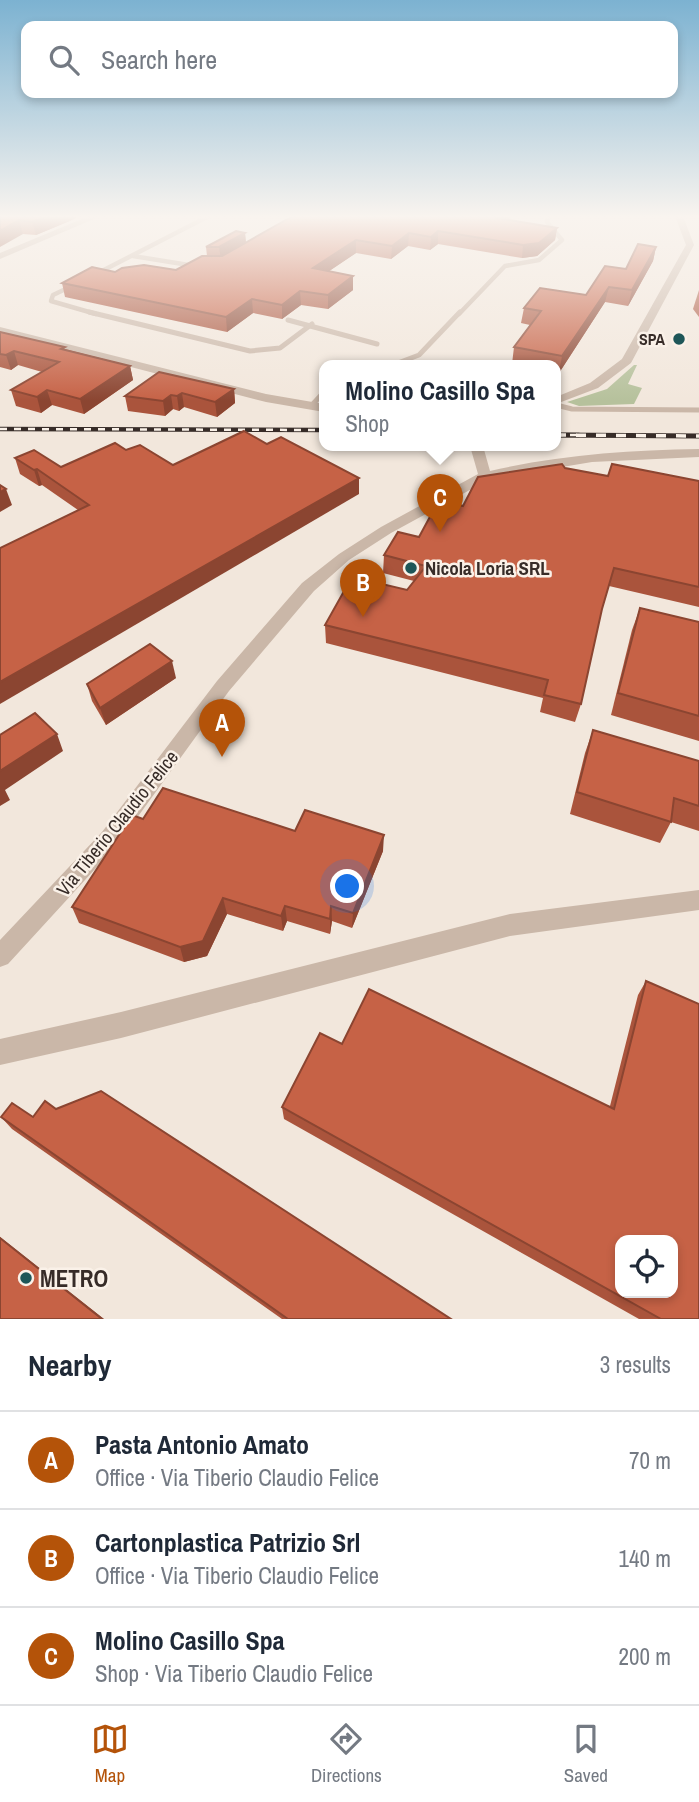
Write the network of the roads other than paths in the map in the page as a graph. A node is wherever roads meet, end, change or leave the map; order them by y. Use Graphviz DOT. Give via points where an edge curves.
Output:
graph roads {
  1 [pos="494,278"];
  2 [pos="672,278"];
  3 [pos="76,284"];
  4 [pos="289,320"];
  5 [pos="312,324"];
  6 [pos="1,331"];
  7 [pos="377,344"];
  8 [pos="406,360"];
  9 [pos="319,397"];
  10 [pos="561,401"];
  11 [pos="561,405"];
  12 [pos="311,406"];
  13 [pos="319,407"];
  14 [pos="699,410"];
  15 [pos="478,451"];
  16 [pos="699,453"];
  17 [pos="485,476"];
  18 [pos="699,900"];
  19 [pos="0,956"];
  20 [pos="0,1052"];
  1 -- 8 [label="lane" via="419,355"];
  2 -- 10 [label="street" via="626,360 596,387"];
  3 -- 5 [label="lane" via="53,295 51,301 250,351 280,348"];
  4 -- 5 [label="lane"];
  5 -- 7 [label="lane"];
  6 -- 12 [label="street"];
  9 -- 12 [label="lane"];
  11 -- 14 [label="lane"];
  12 -- 13 [label="street"];
  15 -- 17 [label="street"];
  16 -- 17 [label="street, Via Tiberio Claudio Felice" via="592,456"];
  17 -- 19 [label="street, Via Tiberio Claudio Felice" via="386,530 308,587 223,687 110,838"];
  18 -- 20 [label="street" via="510,925"];
}
